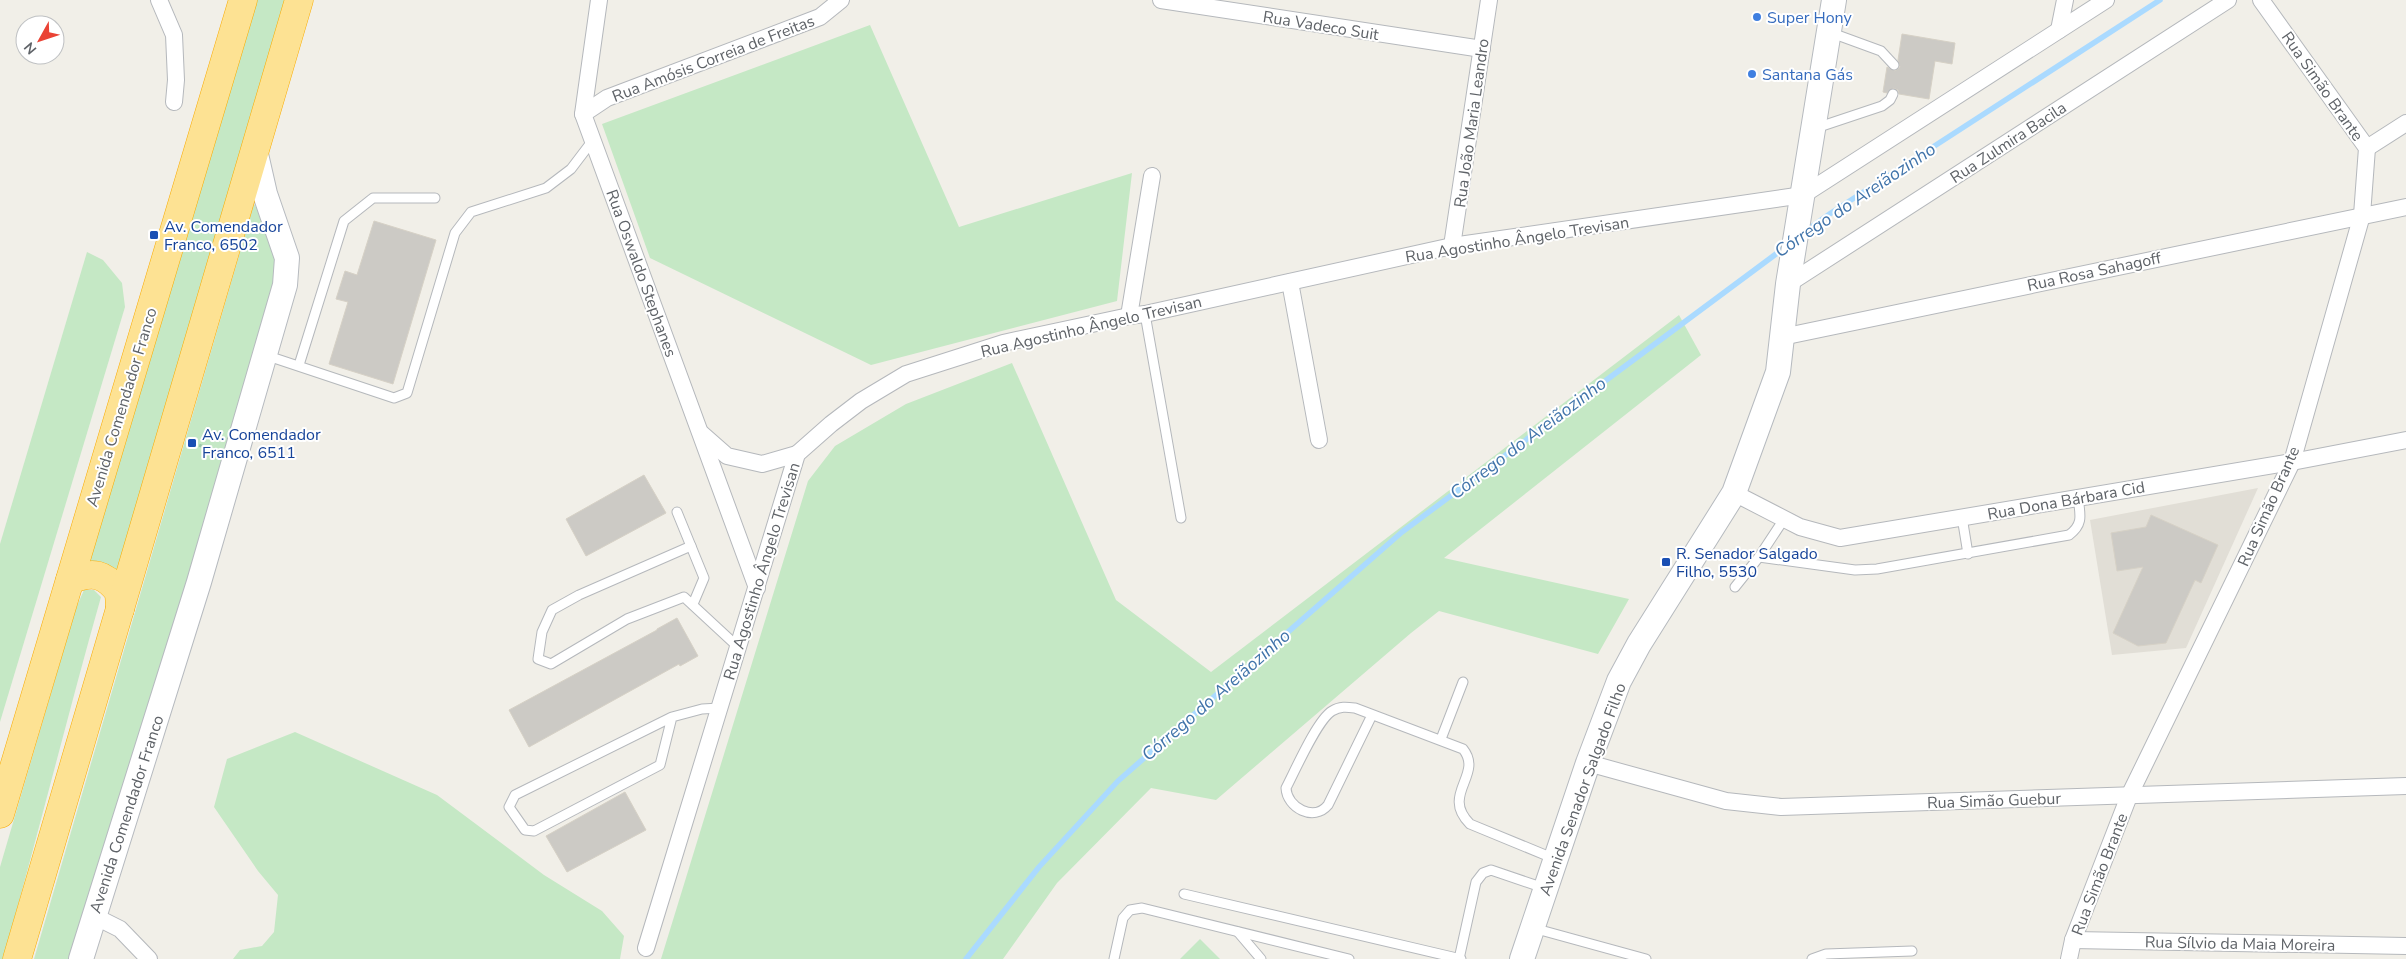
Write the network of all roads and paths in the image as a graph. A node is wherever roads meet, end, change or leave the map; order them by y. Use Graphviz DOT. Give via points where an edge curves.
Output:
graph roads {
  1 [pos="159,0"];
  2 [pos="243,0"];
  3 [pos="299,0"];
  4 [pos="599,0"];
  5 [pos="841,0"];
  6 [pos="1489,0"];
  7 [pos="1834,0"];
  8 [pos="2065,0"];
  9 [pos="2106,0"];
  10 [pos="2228,0"];
  11 [pos="2261,0"];
  12 [pos="1170,1"];
  13 [pos="2059,30"];
  14 [pos="1829,32"];
  15 [pos="1482,49"];
  16 [pos="1894,65"];
  17 [pos="1893,94"];
  18 [pos="174,102"];
  19 [pos="583,114"];
  20 [pos="2406,123"];
  21 [pos="1813,128"];
  22 [pos="593,140"];
  23 [pos="2367,148"];
  24 [pos="255,150"];
  25 [pos="1152,176"];
  26 [pos="1803,195"];
  27 [pos="435,198"];
  28 [pos="2406,207"];
  29 [pos="2362,215"];
  30 [pos="1452,246"];
  31 [pos="1290,282"];
  32 [pos="1788,284"];
  33 [pos="1137,315"];
  34 [pos="1782,336"];
  35 [pos="265,355"];
  36 [pos="299,365"];
  37 [pos="700,433"];
  38 [pos="1319,440"];
  39 [pos="2406,440"];
  40 [pos="797,454"];
  41 [pos="2292,462"];
  42 [pos="1734,493"];
  43 [pos="2078,498"];
  44 [pos="677,512"];
  45 [pos="1962,517"];
  46 [pos="1181,518"];
  47 [pos="1784,518"];
  48 [pos="691,546"];
  49 [pos="1968,554"];
  50 [pos="1759,557"];
  51 [pos="70,580"];
  52 [pos="1735,587"];
  53 [pos="757,588"];
  54 [pos="693,604"];
  55 [pos="120,609"];
  56 [pos="738,647"];
  57 [pos="1463,682"];
  58 [pos="720,708"];
  59 [pos="1372,715"];
  60 [pos="672,717"];
  61 [pos="1441,739"];
  62 [pos="1588,762"];
  63 [pos="2406,786"];
  64 [pos="2129,796"];
  65 [pos="0,814"];
  66 [pos="1555,860"];
  67 [pos="1546,889"];
  68 [pos="1184,894"];
  69 [pos="94,916"];
  70 [pos="1533,928"];
  71 [pos="1238,932"];
  72 [pos="2073,940"];
  73 [pos="2406,946"];
  74 [pos="646,948"];
  75 [pos="1912,950"];
  76 [pos="1319,956"];
  77 [pos="17,959"];
  78 [pos="81,959"];
  79 [pos="149,959"];
  80 [pos="1114,959"];
  81 [pos="1261,959"];
  82 [pos="1349,959"];
  83 [pos="1460,959"];
  84 [pos="1522,959"];
  85 [pos="1646,959"];
  86 [pos="1812,959"];
  87 [pos="2069,959"];
  1 -- 18 [label="street" via="174,35"];
  2 -- 51 [label="highway, Avenida Comendador Franco"];
  3 -- 24 [label="highway, Avenida Comendador Franco"];
  4 -- 19 [label="street"];
  5 -- 19 [label="street, Rua Amósis Correia de Freitas" via="820,17 607,98"];
  6 -- 15 [label="street, Rua João Maria Leandro"];
  7 -- 14 [label="main road, Avenida Senador Salgado Filho"];
  8 -- 13 [label="street"];
  9 -- 13 [label="street"];
  10 -- 32 [label="street, Rua Zulmira Bacila"];
  11 -- 23 [label="street, Rua Simão Brante"];
  12 -- 15 [label="street, Rua Vadeco Suit"];
  13 -- 26 [label="street"];
  14 -- 16 [label="lane" via="1881,51"];
  14 -- 21 [label="main road, Avenida Senador Salgado Filho"];
  15 -- 30 [label="street, Rua João Maria Leandro"];
  17 -- 21 [label="lane" via="1882,106"];
  19 -- 22 [label="street, Rua Oswaldo Stephanes"];
  20 -- 23 [label="street"];
  21 -- 26 [label="main road, Avenida Senador Salgado Filho"];
  22 -- 36 [label="lane" via="571,169 546,188 471,212 456,233 407,394 394,398"];
  22 -- 37 [label="street, Rua Oswaldo Stephanes"];
  23 -- 29 [label="street, Rua Simão Brante"];
  24 -- 35 [label="main road, Avenida Comendador Franco" via="265,194 287,258 285,285"];
  24 -- 55 [label="highway, Avenida Comendador Franco"];
  25 -- 33 [label="street"];
  26 -- 30 [label="street, Rua Agostinho Ângelo Trevisan"];
  26 -- 32 [label="main road, Avenida Senador Salgado Filho"];
  27 -- 36 [label="lane" via="373,198 344,221"];
  28 -- 29 [label="street, Rua Rosa Sahagoff"];
  29 -- 34 [label="street, Rua Rosa Sahagoff"];
  29 -- 41 [label="street, Rua Simão Brante"];
  30 -- 31 [label="street, Rua Agostinho Ângelo Trevisan"];
  31 -- 33 [label="street, Rua Agostinho Ângelo Trevisan"];
  31 -- 38 [label="street"];
  32 -- 34 [label="main road, Avenida Senador Salgado Filho"];
  33 -- 40 [label="street, Rua Agostinho Ângelo Trevisan" via="1003,343 906,374 861,401"];
  33 -- 46 [label="lane"];
  34 -- 42 [label="main road, Avenida Senador Salgado Filho" via="1778,372"];
  35 -- 36 [label="lane"];
  35 -- 69 [label="main road, Avenida Comendador Franco" via="199,582"];
  37 -- 40 [label="street, Rua Oswaldo Stephanes" via="727,456 762,464"];
  37 -- 53 [label="street, Rua Oswaldo Stephanes"];
  39 -- 41 [label="street, Rua Dona Bárbara Cid"];
  40 -- 53 [label="street, Rua Agostinho Ângelo Trevisan"];
  41 -- 43 [label="street, Rua Dona Bárbara Cid"];
  41 -- 64 [label="street, Rua Simão Brante"];
  42 -- 47 [label="street, Rua Dona Bárbara Cid"];
  42 -- 62 [label="main road, Avenida Senador Salgado Filho" via="1639,644 1619,682"];
  43 -- 45 [label="street, Rua Dona Bárbara Cid"];
  43 -- 49 [label="lane" via="2081,521 2078,529 2069,535"];
  44 -- 48 [label="lane"];
  45 -- 47 [label="street, Rua Dona Bárbara Cid" via="1840,538 1800,527"];
  45 -- 49 [label="lane"];
  47 -- 50 [label="lane"];
  48 -- 54 [label="lane" via="704,578"];
  48 -- 54 [label="lane" via="552,610 542,632 538,659 551,664 627,619 684,598"];
  49 -- 50 [label="lane" via="1855,570"];
  50 -- 52 [label="lane"];
  51 -- 55 [label="highway" via="84,574 102,576 119,592"];
  51 -- 65 [label="highway, Avenida Comendador Franco"];
  53 -- 56 [label="street, Rua Agostinho Ângelo Trevisan"];
  54 -- 56 [label="lane"];
  55 -- 77 [label="highway, Avenida Comendador Franco"];
  56 -- 58 [label="street, Rua Agostinho Ângelo Trevisan"];
  57 -- 61 [label="lane"];
  58 -- 60 [label="lane"];
  58 -- 74 [label="street, Rua Agostinho Ângelo Trevisan"];
  59 -- 59 [label="lane" via="1344,706 1331,711 1318,727 1286,788 1286,798 1293,806 1315,814 1322,812"];
  59 -- 61 [label="lane"];
  60 -- 60 [label="lane" via="515,795 509,807 525,830 534,831 660,765"];
  61 -- 66 [label="lane" via="1464,749 1469,756 1470,766 1458,802 1460,815 1470,824"];
  62 -- 64 [label="street, Rua Simão Guebur" via="1726,801 1781,807"];
  62 -- 66 [label="main road, Avenida Senador Salgado Filho"];
  63 -- 64 [label="street, Rua Simão Guebur"];
  64 -- 72 [label="street, Rua Simão Brante"];
  66 -- 67 [label="main road, Avenida Senador Salgado Filho"];
  67 -- 70 [label="main road, Avenida Senador Salgado Filho"];
  67 -- 83 [label="lane" via="1491,870 1483,873 1476,882"];
  68 -- 83 [label="lane"];
  69 -- 78 [label="main road, Avenida Comendador Franco"];
  69 -- 79 [label="street" via="120,929"];
  70 -- 84 [label="main road, Avenida Senador Salgado Filho"];
  70 -- 85 [label="lane"];
  71 -- 76 [label="lane"];
  71 -- 80 [label="lane" via="1142,908 1130,910 1123,918"];
  71 -- 81 [label="lane"];
  72 -- 73 [label="street, Rua Sílvio da Maia Moreira"];
  72 -- 87 [label="street, Rua Simão Brante"];
  75 -- 86 [label="lane" via="1826,954"];
  76 -- 82 [label="lane"];
}
